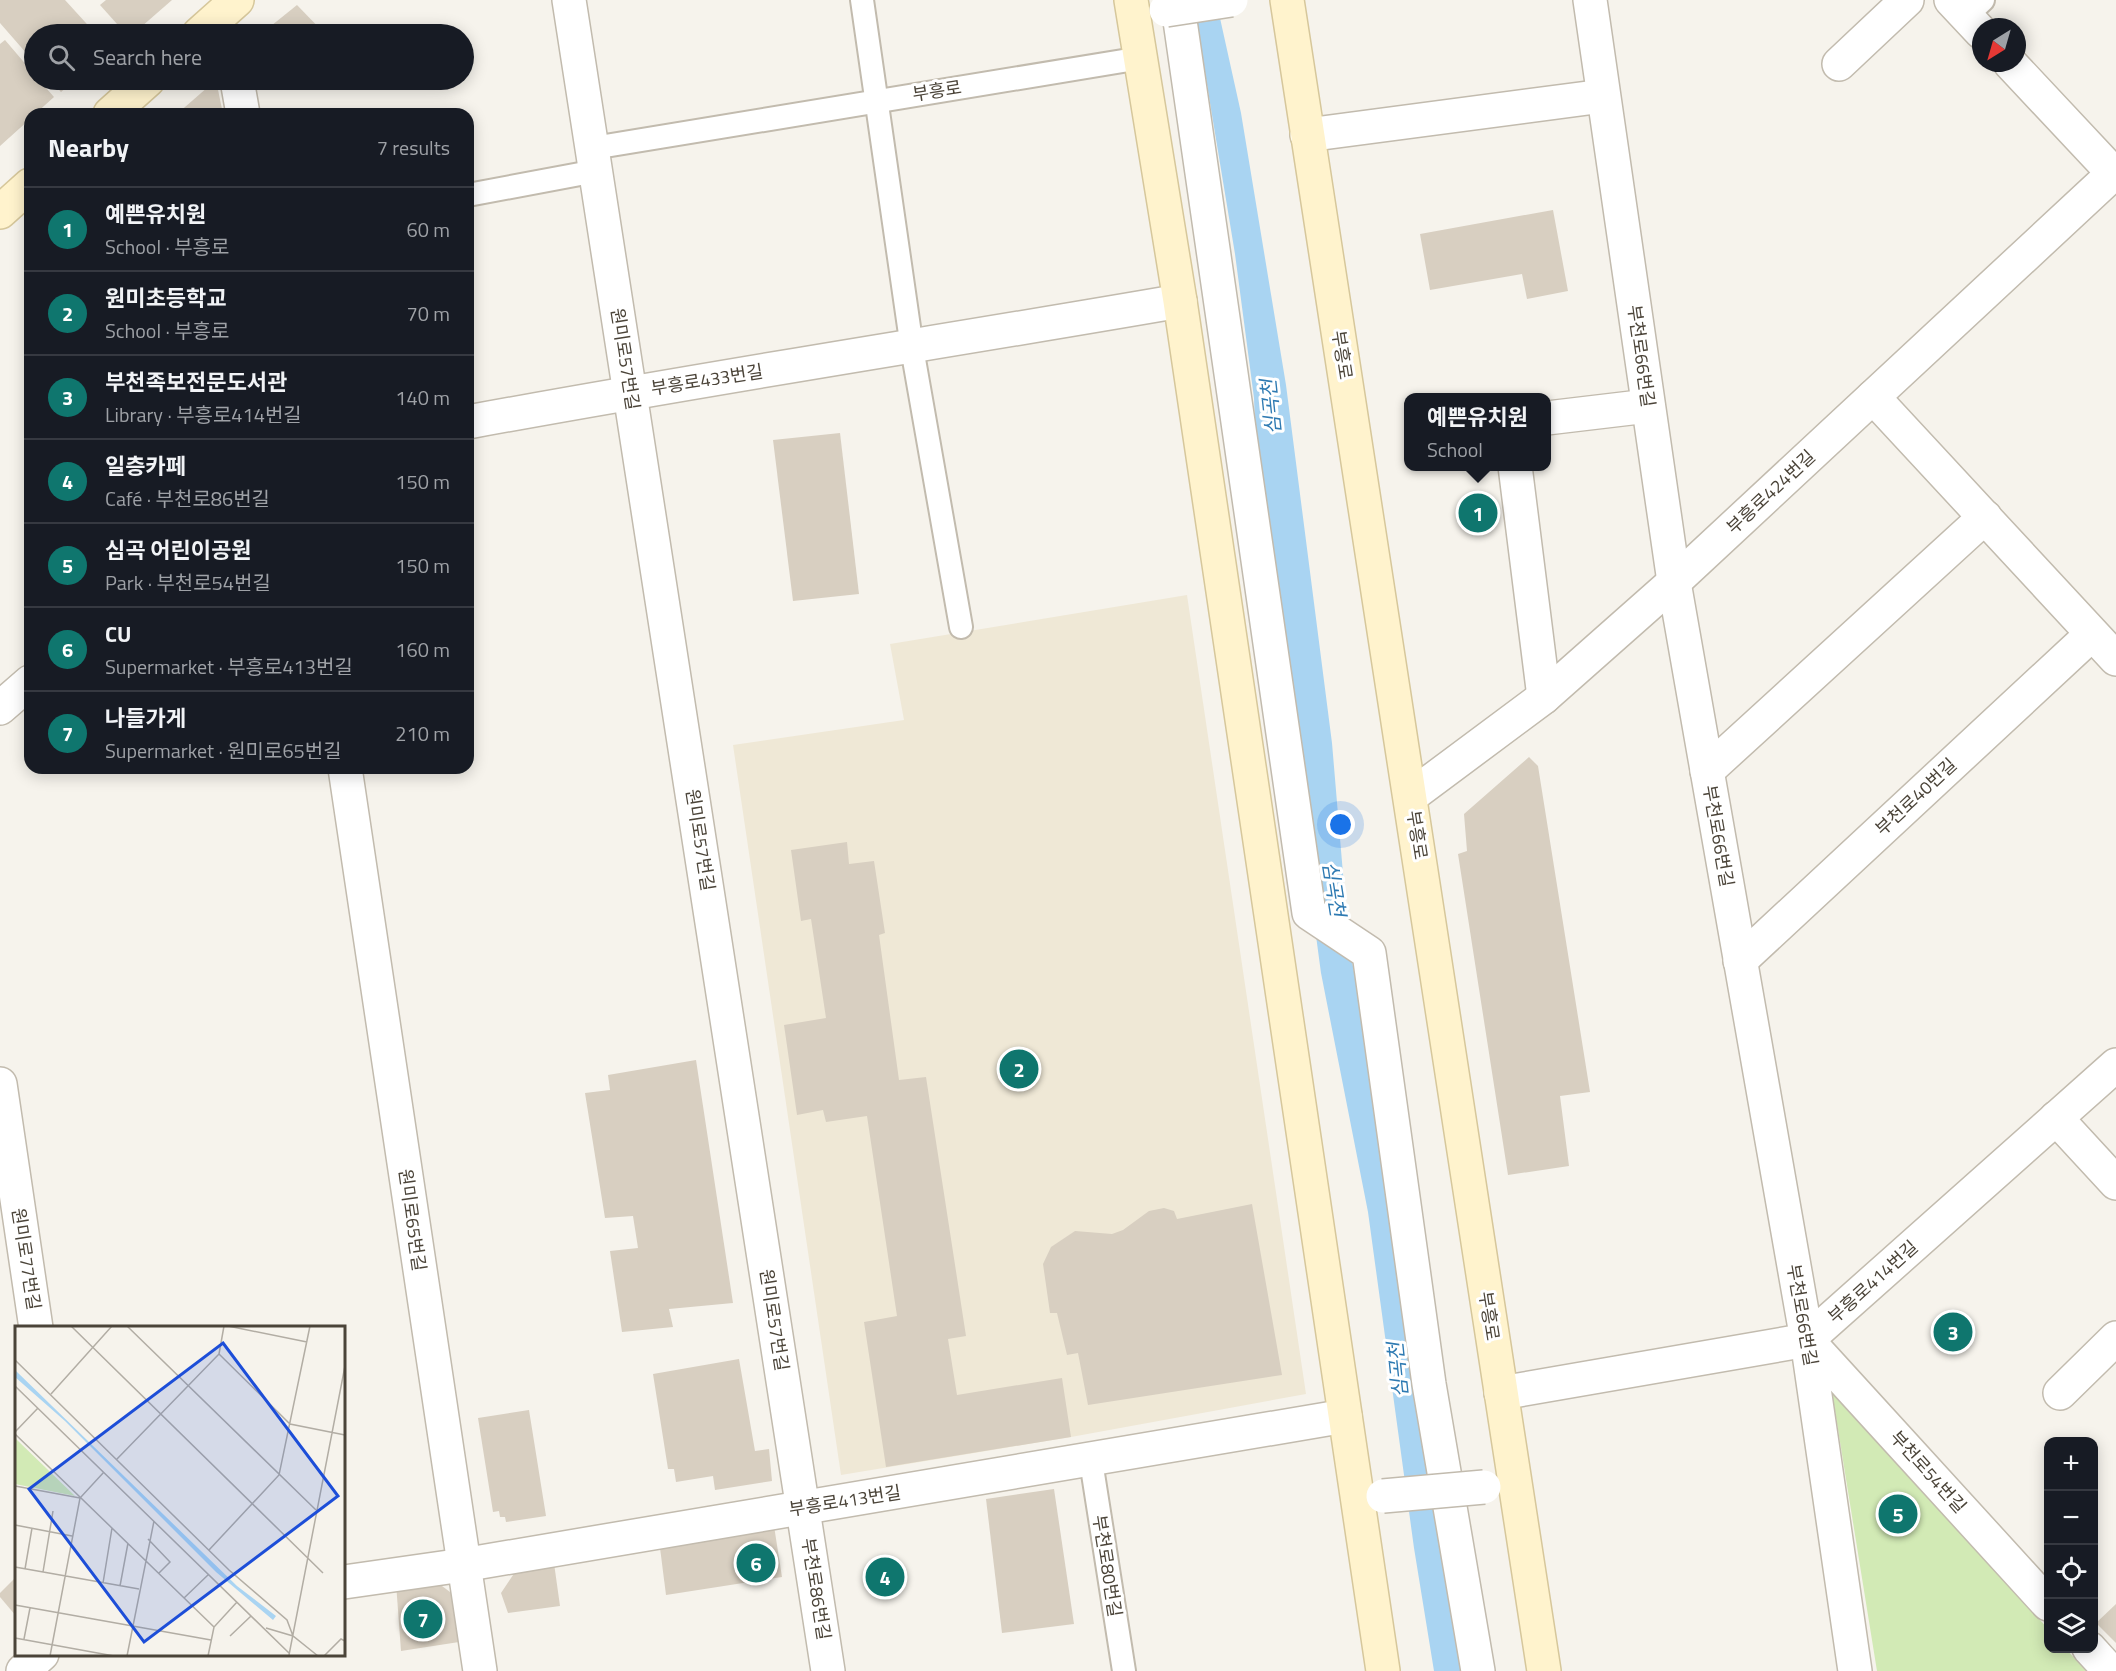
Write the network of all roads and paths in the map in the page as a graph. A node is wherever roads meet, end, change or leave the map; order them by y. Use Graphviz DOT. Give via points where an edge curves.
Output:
graph roads {
  1 [pos="569,0"];
  2 [pos="862,0"];
  3 [pos="1231,0"];
  4 [pos="1287,0"];
  5 [pos="1590,0"];
  6 [pos="1907,0"];
  7 [pos="1172,5"];
  8 [pos="1132,8"];
  9 [pos="226,12"];
  10 [pos="211,24"];
  11 [pos="1141,58"];
  12 [pos="1839,64"];
  13 [pos="2019,72"];
  14 [pos="137,90"];
  15 [pos="239,90"];
  16 [pos="1603,96"];
  17 [pos="876,101"];
  18 [pos="117,108"];
  19 [pos="242,108"];
  20 [pos="1307,135"];
  21 [pos="594,160"];
  22 [pos="2115,174"];
  23 [pos="24,190"];
  24 [pos="474,193"];
  25 [pos="0,212"];
  26 [pos="1180,301"];
  27 [pos="912,348"];
  28 [pos="630,392"];
  29 [pos="1873,397"];
  30 [pos="1648,406"];
  31 [pos="1551,418"];
  32 [pos="474,421"];
  33 [pos="1516,471"];
  34 [pos="1985,517"];
  35 [pos="1674,582"];
  36 [pos="961,627"];
  37 [pos="2092,634"];
  38 [pos="2116,659"];
  39 [pos="24,687"];
  40 [pos="1544,697"];
  41 [pos="0,708"];
  42 [pos="1707,771"];
  43 [pos="346,774"];
  44 [pos="1411,796"];
  45 [pos="1740,961"];
  46 [pos="2116,1065"];
  47 [pos="0,1084"];
  48 [pos="2056,1118"];
  49 [pos="2116,1183"];
  50 [pos="36,1326"];
  51 [pos="2116,1338"];
  52 [pos="1807,1340"];
  53 [pos="1501,1393"];
  54 [pos="2060,1393"];
  55 [pos="1345,1416"];
  56 [pos="1091,1461"];
  57 [pos="1499,1485"];
  58 [pos="1370,1498"];
  59 [pos="803,1508"];
  60 [pos="463,1565"];
  61 [pos="345,1582"];
  62 [pos="2044,1599"];
  63 [pos="2094,1653"];
  64 [pos="40,1656"];
  65 [pos="23,1671"];
  66 [pos="480,1671"];
  67 [pos="828,1671"];
  68 [pos="1124,1671"];
  69 [pos="1383,1671"];
  70 [pos="1478,1671"];
  71 [pos="1544,1671"];
  72 [pos="1855,1671"];
  73 [pos="2110,1671"];
  1 -- 21 [label="street, 원미로57번길"];
  2 -- 17 [label="lane"];
  3 -- 7 [label="street, bridge"];
  4 -- 20 [label="street, 부흥로"];
  5 -- 16 [label="street, 부천로66번길"];
  6 -- 12 [label="street"];
  7 -- 8 [label="street"];
  7 -- 70 [label="street" via="1309,913 1370,953 1429,1384"];
  8 -- 11 [label="street"];
  9 -- 10 [label="street"];
  11 -- 17 [label="lane, 부흥로"];
  11 -- 26 [label="street"];
  13 -- 22 [label="street"];
  14 -- 18 [label="street"];
  15 -- 19 [label="street"];
  16 -- 20 [label="street"];
  16 -- 30 [label="street, 부천로66번길"];
  17 -- 21 [label="lane"];
  17 -- 27 [label="lane"];
  20 -- 44 [label="street, 부흥로"];
  21 -- 24 [label="lane"];
  21 -- 28 [label="street, 원미로57번길"];
  22 -- 29 [label="street, 부흥로424번길"];
  23 -- 25 [label="street"];
  26 -- 27 [label="street, 부흥로433번길"];
  26 -- 55 [label="street"];
  27 -- 28 [label="street, 부흥로433번길"];
  27 -- 36 [label="lane"];
  28 -- 32 [label="street, 부흥로433번길"];
  28 -- 59 [label="street, 원미로57번길"];
  29 -- 34 [label="street"];
  29 -- 35 [label="street, 부흥로424번길"];
  30 -- 31 [label="street"];
  30 -- 35 [label="street, 부천로66번길"];
  33 -- 40 [label="street"];
  34 -- 37 [label="street"];
  34 -- 42 [label="street"];
  35 -- 40 [label="street, 부흥로424번길"];
  35 -- 42 [label="street, 부천로66번길"];
  37 -- 38 [label="street"];
  37 -- 45 [label="street, 부천로40번길"];
  39 -- 41 [label="street"];
  40 -- 44 [label="street, 부흥로424번길"];
  42 -- 45 [label="street, 부천로66번길"];
  43 -- 60 [label="street, 원미로65번길"];
  44 -- 53 [label="street, 부흥로"];
  45 -- 52 [label="street, 부천로66번길"];
  46 -- 48 [label="street, 부흥로414번길"];
  47 -- 50 [label="street, 원미로77번길"];
  48 -- 49 [label="street"];
  48 -- 52 [label="street, 부흥로414번길"];
  51 -- 54 [label="street"];
  52 -- 53 [label="street"];
  52 -- 62 [label="street, 부천로54번길"];
  52 -- 72 [label="street, 부천로66번길"];
  53 -- 57 [label="street, 부흥로"];
  55 -- 56 [label="street, 부흥로413번길"];
  55 -- 58 [label="street"];
  56 -- 59 [label="street, 부흥로413번길"];
  56 -- 68 [label="lane, 부천로80번길"];
  57 -- 58 [label="street, bridge"];
  57 -- 71 [label="street, 부흥로"];
  58 -- 69 [label="street"];
  59 -- 60 [label="street, 부흥로413번길"];
  59 -- 67 [label="street, 부천로86번길"];
  60 -- 61 [label="street, 부흥로413번길"];
  60 -- 66 [label="street, 원미로65번길"];
  63 -- 73 [label="street"];
  64 -- 65 [label="street"];
}
